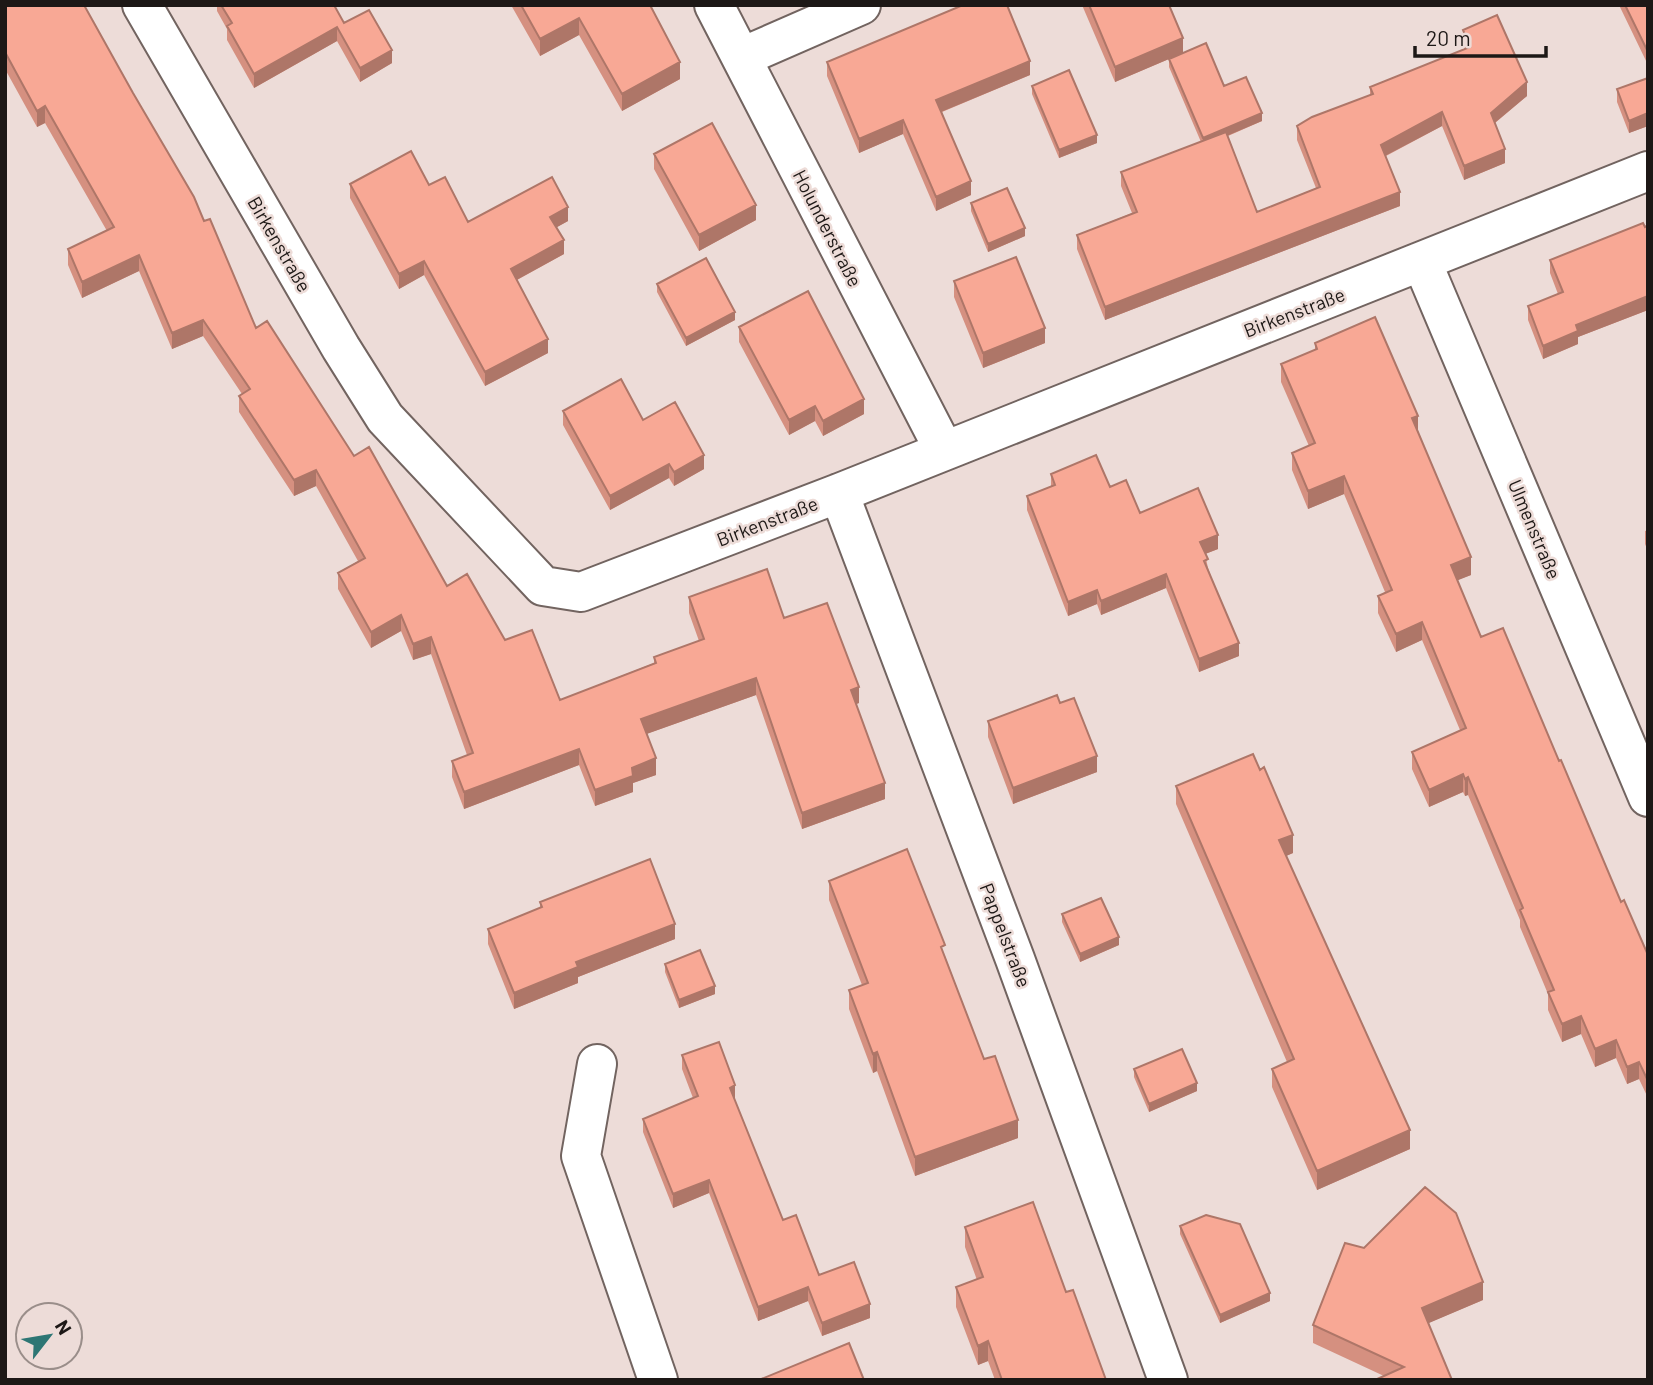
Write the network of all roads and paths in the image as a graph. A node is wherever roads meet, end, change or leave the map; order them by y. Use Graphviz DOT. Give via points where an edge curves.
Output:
graph roads {
  1 [pos="142,5"];
  2 [pos="715,5"];
  3 [pos="861,5"];
  4 [pos="742,57"];
  5 [pos="1648,171"];
  6 [pos="1422,262"];
  7 [pos="944,450"];
  8 [pos="839,493"];
  9 [pos="1648,797"];
  10 [pos="597,1064"];
  11 [pos="658,1380"];
  12 [pos="1168,1380"];
  1 -- 8 [label="street, Birkenstraße" via="385,418 543,586 581,592"];
  2 -- 4 [label="street, Holunderstraße"];
  3 -- 4 [label="street"];
  4 -- 7 [label="street, Holunderstraße"];
  5 -- 6 [label="street, Birkenstraße"];
  6 -- 7 [label="street, Birkenstraße"];
  6 -- 9 [label="street, Ulmenstraße"];
  7 -- 8 [label="street, Birkenstraße"];
  8 -- 12 [label="street, Pappelstraße"];
  10 -- 11 [label="street" via="581,1156"];
}
